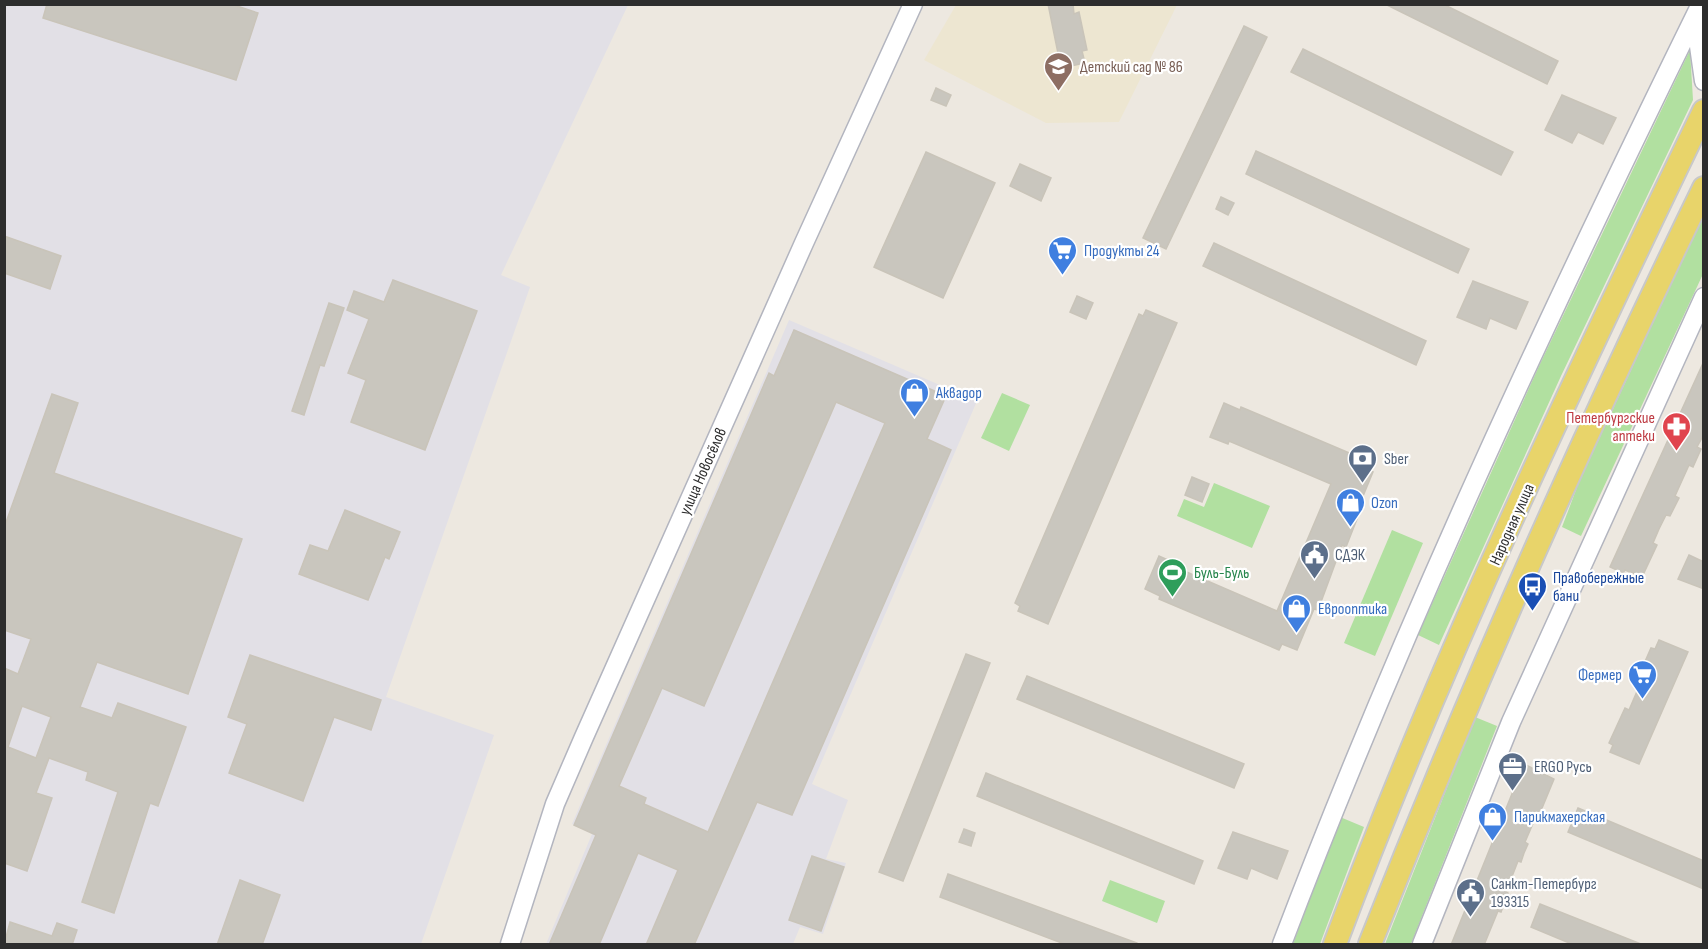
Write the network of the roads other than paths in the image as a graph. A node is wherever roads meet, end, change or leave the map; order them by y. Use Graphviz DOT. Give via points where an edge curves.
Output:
graph roads {
  1 [pos="913,4"];
  2 [pos="1698,11"];
  3 [pos="1704,81"];
  4 [pos="1704,111"];
  5 [pos="1704,188"];
  6 [pos="1704,297"];
  7 [pos="510,945"];
  8 [pos="1282,945"];
  9 [pos="1335,945"];
  10 [pos="1370,945"];
  11 [pos="1422,945"];
  1 -- 7 [label="street, улица Новосёлов" via="584,736 555,804"];
  2 -- 3 [label="street"];
  2 -- 8 [label="street" via="1527,365 1442,553 1337,800"];
  4 -- 9 [label="main road, Народная улица" via="1595,336 1436,690"];
  5 -- 10 [label="main road, Народная улица" via="1625,351 1466,703"];
  6 -- 11 [label="street" via="1511,722"];
}
